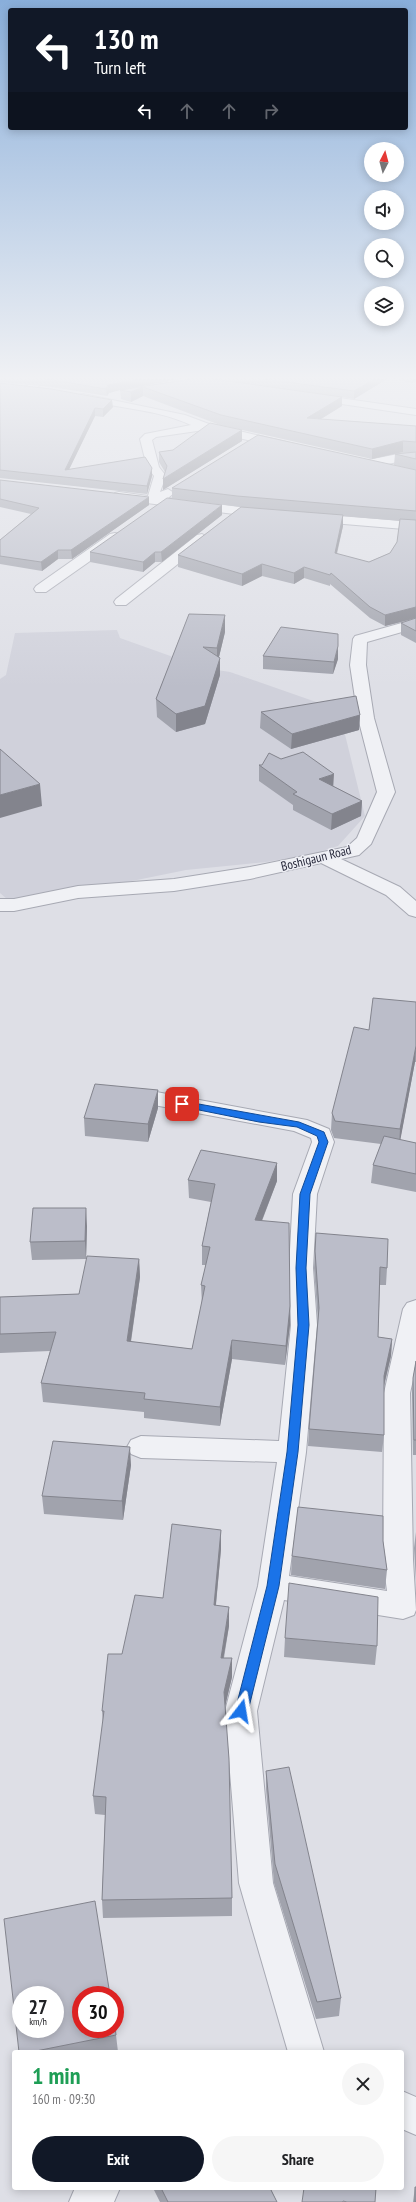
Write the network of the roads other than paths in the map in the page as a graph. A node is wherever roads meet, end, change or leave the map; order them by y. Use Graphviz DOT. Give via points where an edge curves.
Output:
graph roads {
  1 [pos="158,482"];
  2 [pos="176,488"];
  3 [pos="107,495"];
  4 [pos="161,501"];
  5 [pos="237,512"];
  6 [pos="147,515"];
  7 [pos="280,515"];
  8 [pos="302,517"];
  9 [pos="416,526"];
  10 [pos="128,528"];
  11 [pos="40,589"];
  12 [pos="121,602"];
  13 [pos="416,622"];
  14 [pos="323,857"];
  15 [pos="0,905"];
  16 [pos="416,911"];
  17 [pos="151,1098"];
  18 [pos="416,1309"];
  19 [pos="141,1447"];
  20 [pos="292,1452"];
  21 [pos="273,1586"];
  22 [pos="305,2050"];
  23 [pos="404,2111"];
  24 [pos="416,2116"];
  25 [pos="98,2190"];
  26 [pos="89,2202"];
  1 -- 4 [label="street" via="154,494"];
  2 -- 4 [label="street"];
  3 -- 4 [label="street"];
  4 -- 5 [label="street"];
  4 -- 6 [label="street"];
  5 -- 7 [label="street"];
  5 -- 12 [label="street"];
  8 -- 9 [label="street"];
  10 -- 11 [label="street"];
  13 -- 14 [label="street, Boshigaun Road" via="360,639 358,665 366,718 386,792 365,840 353,851"];
  14 -- 15 [label="street, Boshigaun Road" via="250,873 174,885 78,892 14,905"];
  14 -- 16 [label="street" via="393,891"];
  17 -- 20 [label="street" via="299,1125 321,1134 323,1142 305,1194 301,1268 304,1325"];
  18 -- 21 [label="street" via="397,1393 398,1560 403,1606"];
  19 -- 20 [label="street"];
  20 -- 21 [label="street"];
  21 -- 22 [label="street" via="241,1711 256,1883"];
  23 -- 24 [label="street"];
  25 -- 26 [label="street"];
}
